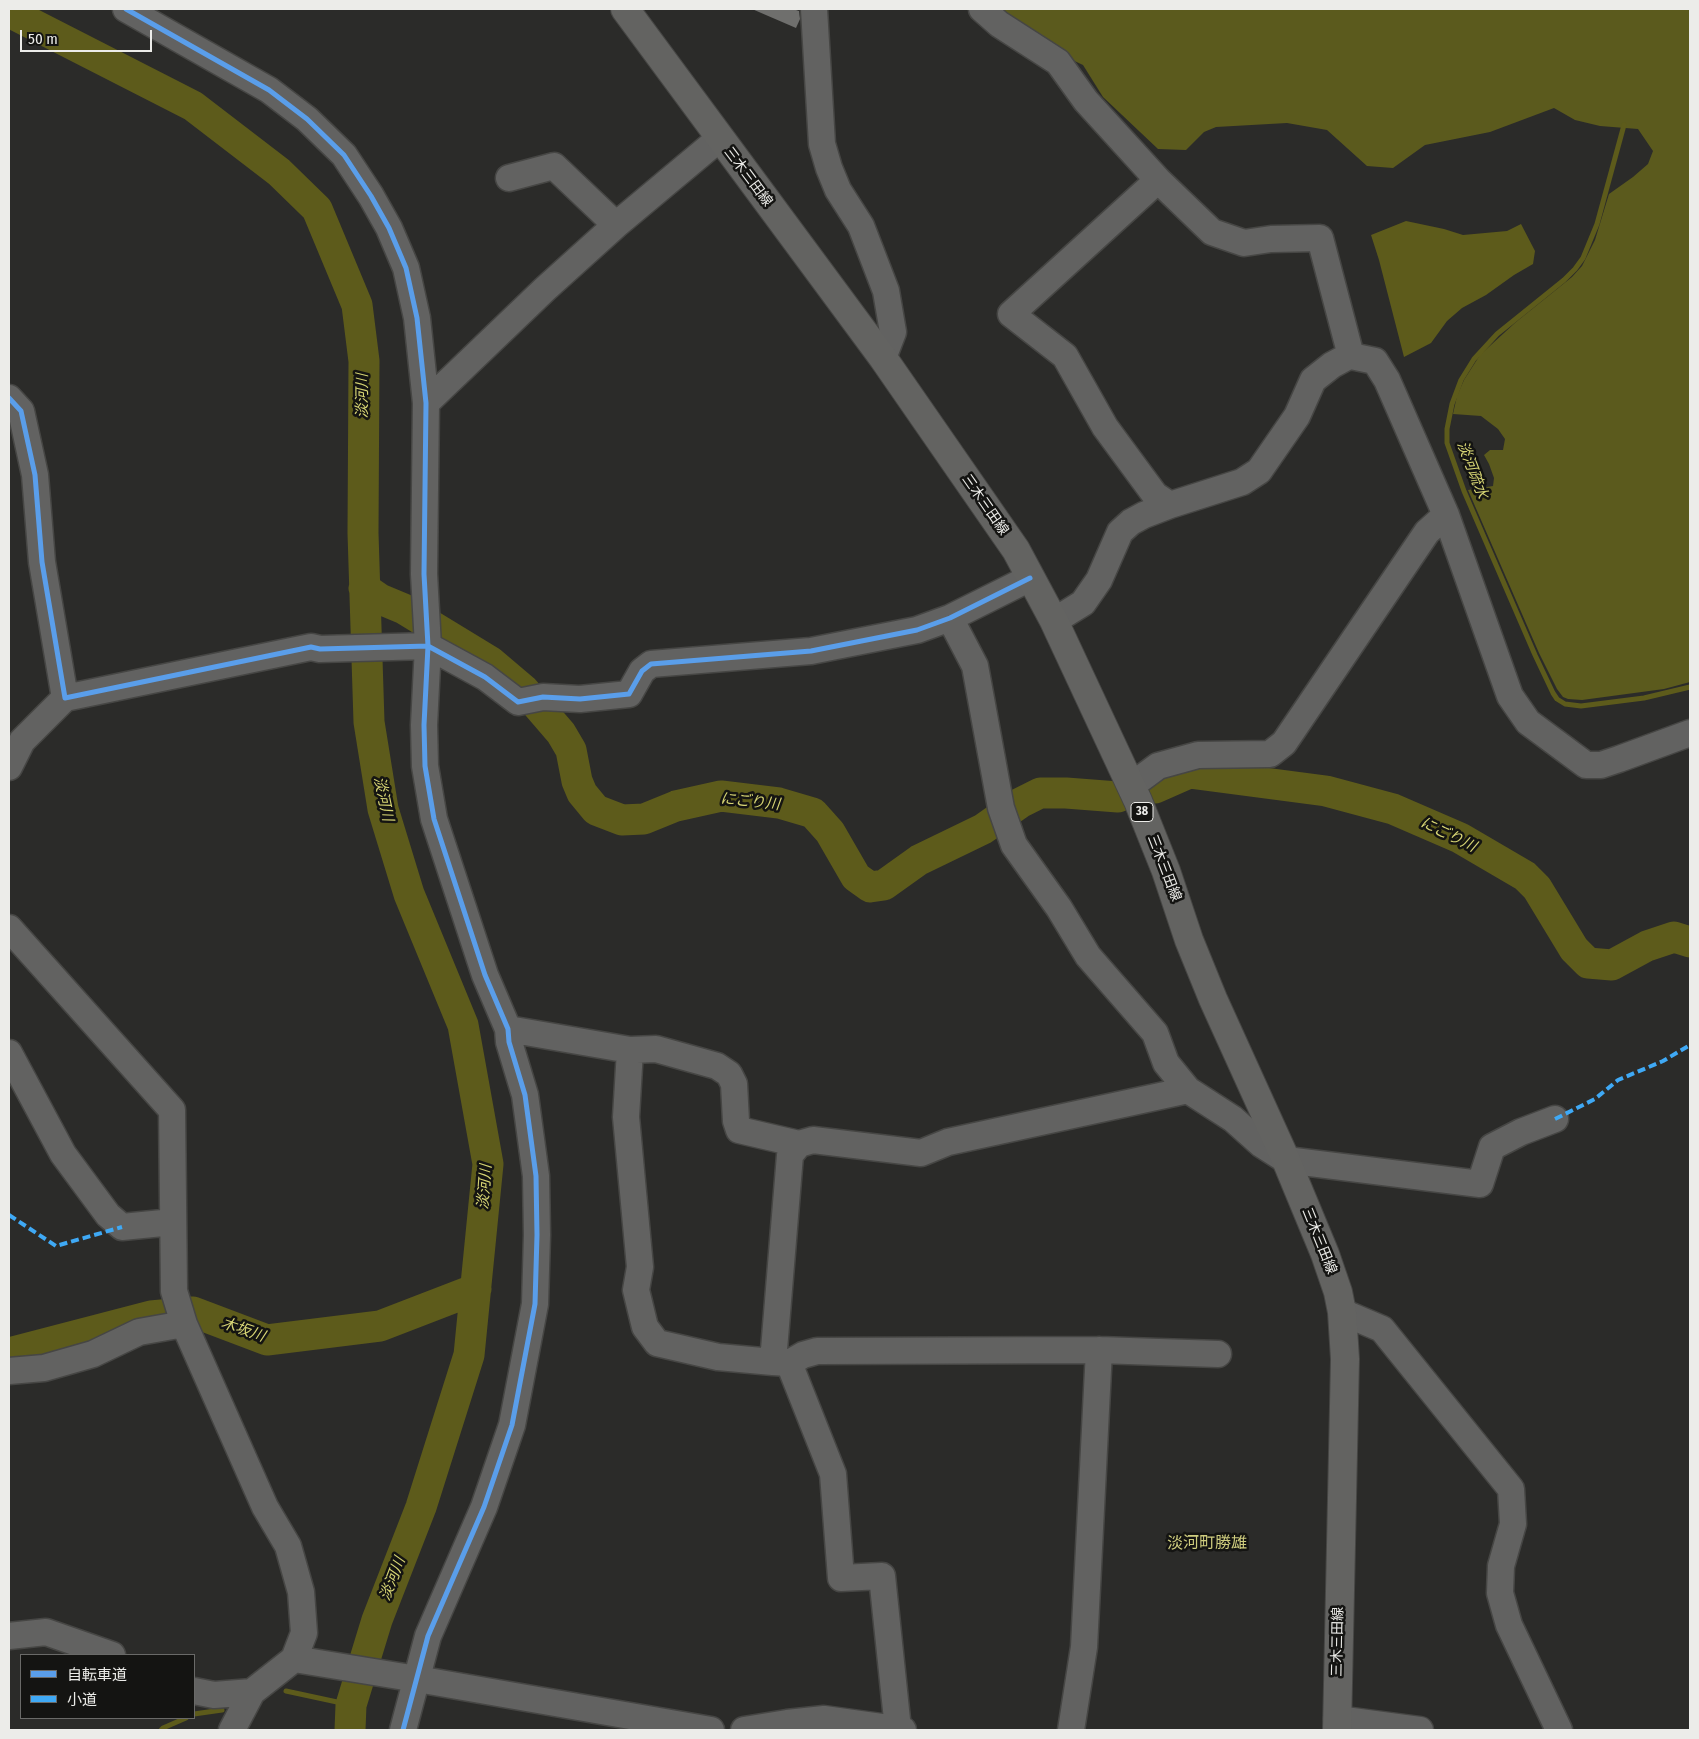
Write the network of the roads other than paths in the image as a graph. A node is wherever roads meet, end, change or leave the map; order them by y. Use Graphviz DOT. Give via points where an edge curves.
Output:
graph roads {
  1 [pos="126,9"];
  2 [pos="626,9"];
  3 [pos="814,9"];
  4 [pos="982,9"];
  5 [pos="720,138"];
  6 [pos="509,178"];
  7 [pos="1158,180"];
  8 [pos="616,225"];
  9 [pos="1352,356"];
  10 [pos="883,358"];
  11 [pos="9,398"];
  12 [pos="426,403"];
  13 [pos="1170,505"];
  14 [pos="1446,515"];
  15 [pos="1030,578"];
  16 [pos="950,618"];
  17 [pos="1054,621"];
  18 [pos="428,646"];
  19 [pos="65,698"];
  20 [pos="1690,733"];
  21 [pos="9,767"];
  22 [pos="1131,786"];
  23 [pos="9,928"];
  24 [pos="508,1029"];
  25 [pos="630,1050"];
  26 [pos="9,1052"];
  27 [pos="1188,1090"];
  28 [pos="1555,1119"];
  29 [pos="799,1144"];
  30 [pos="1286,1160"];
  31 [pos="172,1222"];
  32 [pos="1342,1312"];
  33 [pos="181,1313"];
  34 [pos="1099,1350"];
  35 [pos="1218,1354"];
  36 [pos="781,1362"];
  37 [pos="9,1371"];
  38 [pos="9,1636"];
  39 [pos="109,1654"];
  40 [pos="299,1660"];
  41 [pos="414,1679"];
  42 [pos="195,1691"];
  43 [pos="252,1692"];
  44 [pos="1337,1725"];
  45 [pos="232,1730"];
  46 [pos="404,1730"];
  47 [pos="711,1730"];
  48 [pos="744,1730"];
  49 [pos="900,1730"];
  50 [pos="1071,1730"];
  51 [pos="1420,1730"];
  52 [pos="1559,1730"];
  1 -- 12 [label="street" via="269,90 307,119 344,155 389,228 406,268 417,318"];
  2 -- 5 [label="main road, 三木三田線 / 38"];
  3 -- 10 [label="street" via="822,144 828,168 860,226 886,292 893,332"];
  4 -- 7 [label="street" via="999,24 1058,62 1086,102"];
  5 -- 8 [label="street"];
  5 -- 10 [label="main road, 三木三田線 / 38"];
  6 -- 8 [label="street" via="554,166"];
  7 -- 9 [label="street" via="1212,232 1236,241 1320,238"];
  7 -- 13 [label="street" via="1011,314 1065,356 1105,427 1155,495"];
  8 -- 12 [label="street"];
  9 -- 13 [label="street" via="1313,380 1297,416 1259,471 1242,482"];
  9 -- 14 [label="street" via="1375,361 1387,380"];
  10 -- 15 [label="main road, 三木三田線 / 38" via="1016,550"];
  11 -- 19 [label="street" via="21,411 35,475 42,562"];
  12 -- 18 [label="street" via="424,574"];
  13 -- 17 [label="street" via="1131,522 1120,532 1099,580 1083,603"];
  14 -- 20 [label="street" via="1510,696 1528,722 1586,765 1601,765"];
  14 -- 22 [label="street" via="1427,532 1284,743 1270,754 1198,755 1158,766"];
  15 -- 16 [label="street"];
  15 -- 17 [label="main road, 三木三田線 / 38"];
  16 -- 18 [label="street" via="917,630 811,651 651,664 642,671 629,694 580,699 543,697 518,702 485,678"];
  16 -- 27 [label="street" via="975,666 1001,808 1014,845 1088,956 1155,1033 1166,1063"];
  17 -- 22 [label="main road, 三木三田線 / 38"];
  18 -- 19 [label="street" via="311,647"];
  18 -- 24 [label="street" via="425,766 434,819 485,975"];
  19 -- 21 [label="street" via="22,741"];
  22 -- 30 [label="main road, 三木三田線 / 38" via="1213,999"];
  23 -- 31 [label="street" via="172,1110"];
  24 -- 25 [label="street"];
  24 -- 41 [label="street" via="525,1095 536,1176 535,1304 512,1425 484,1507 428,1636"];
  25 -- 29 [label="street" via="656,1049 717,1066 729,1074 734,1084 739,1130"];
  25 -- 36 [label="street" via="626,1117 640,1267 636,1290 645,1327 656,1343 718,1357"];
  26 -- 31 [label="street" via="63,1154 108,1215 122,1227"];
  27 -- 29 [label="street" via="948,1142 921,1153 813,1140"];
  27 -- 30 [label="street" via="1233,1119 1261,1144"];
  28 -- 30 [label="street" via="1492,1147 1480,1184"];
  29 -- 36 [label="street" via="790,1155"];
  30 -- 32 [label="main road, 三木三田線 / 38" via="1325,1254"];
  31 -- 33 [label="street" via="174,1291"];
  32 -- 44 [label="main road, 三木三田線 / 38" via="1344,1359"];
  32 -- 52 [label="street" via="1382,1329 1511,1489 1513,1524 1501,1566 1500,1593 1509,1625"];
  33 -- 37 [label="street" via="93,1354 44,1368"];
  33 -- 40 [label="street" via="265,1507 288,1546 302,1592 304,1633"];
  34 -- 35 [label="street"];
  34 -- 36 [label="street" via="817,1351"];
  34 -- 50 [label="street" via="1084,1647"];
  36 -- 49 [label="street" via="833,1474 841,1578 882,1576"];
  38 -- 39 [label="street" via="46,1632"];
  40 -- 41 [label="street"];
  40 -- 43 [label="street"];
  41 -- 46 [label="street"];
  41 -- 47 [label="street"];
  42 -- 43 [label="street" via="214,1695"];
  43 -- 45 [label="street"];
  44 -- 51 [label="street"];
  48 -- 49 [label="street" via="824,1719"];
}
